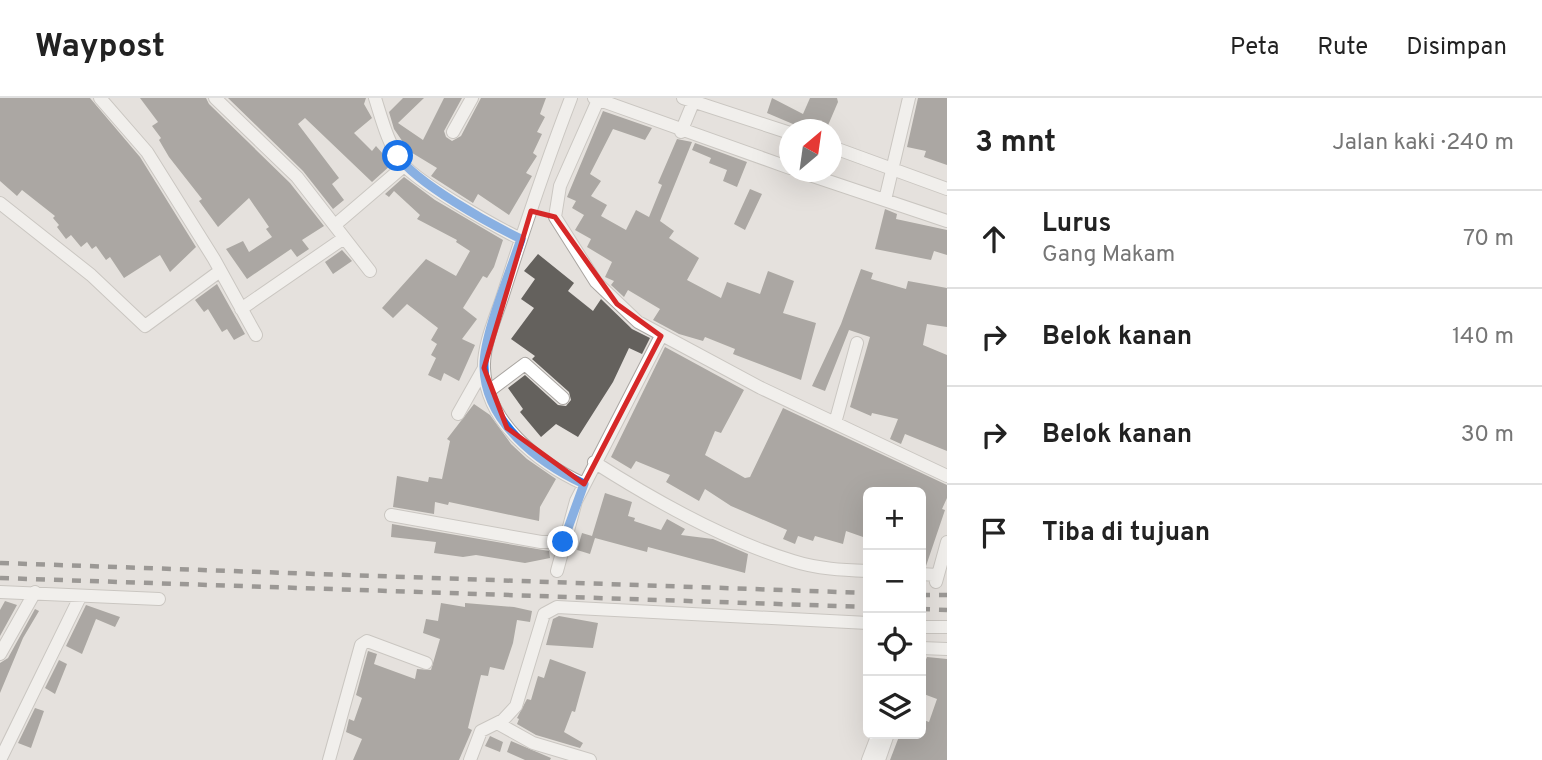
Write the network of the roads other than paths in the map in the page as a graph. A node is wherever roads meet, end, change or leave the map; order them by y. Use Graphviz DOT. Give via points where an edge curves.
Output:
graph roads {
  1 [pos="100,98"];
  2 [pos="215,98"];
  3 [pos="375,98"];
  4 [pos="472,98"];
  5 [pos="571,98"];
  6 [pos="909,98"];
  7 [pos="597,99"];
  8 [pos="690,102"];
  9 [pos="682,129"];
  10 [pos="779,130"];
  11 [pos="453,132"];
  12 [pos="842,151"];
  13 [pos="779,164"];
  14 [pos="404,166"];
  15 [pos="893,169"];
  16 [pos="552,182"];
  17 [pos="838,182"];
  18 [pos="947,189"];
  19 [pos="886,195"];
  20 [pos="0,203"];
  21 [pos="541,214"];
  22 [pos="947,221"];
  23 [pos="335,225"];
  24 [pos="344,238"];
  25 [pos="521,239"];
  26 [pos="220,271"];
  27 [pos="370,271"];
  28 [pos="241,309"];
  29 [pos="656,333"];
  30 [pos="256,335"];
  31 [pos="857,343"];
  32 [pos="484,368"];
  33 [pos="495,387"];
  34 [pos="563,398"];
  35 [pos="457,414"];
  36 [pos="835,423"];
  37 [pos="586,474"];
  38 [pos="947,476"];
  39 [pos="391,515"];
  40 [pos="552,542"];
  41 [pos="947,542"];
  42 [pos="557,571"];
  43 [pos="863,571"];
  44 [pos="926,575"];
  45 [pos="34,592"];
  46 [pos="1,594"];
  47 [pos="80,597"];
  48 [pos="159,600"];
  49 [pos="863,623"];
  50 [pos="926,627"];
  51 [pos="944,627"];
  52 [pos="926,648"];
  53 [pos="947,649"];
  54 [pos="0,654"];
  55 [pos="426,663"];
  56 [pos="497,723"];
  57 [pos="876,739"];
  58 [pos="886,739"];
  59 [pos="1,760"];
  60 [pos="329,760"];
  61 [pos="470,760"];
  62 [pos="590,760"];
  63 [pos="868,760"];
  64 [pos="879,760"];
  1 -- 26 [label="street" via="147,152"];
  2 -- 23 [label="street" via="297,177"];
  3 -- 14 [label="street" via="385,131"];
  4 -- 11 [label="street"];
  5 -- 16 [label="street"];
  6 -- 15 [label="street"];
  7 -- 9 [label="street"];
  7 -- 16 [label="street"];
  8 -- 9 [label="street"];
  8 -- 10 [label="street"];
  9 -- 13 [label="street"];
  12 -- 15 [label="street"];
  14 -- 23 [label="street"];
  14 -- 25 [label="street"];
  15 -- 18 [label="street"];
  15 -- 19 [label="street"];
  16 -- 21 [label="street"];
  16 -- 21 [label="street"];
  17 -- 19 [label="street"];
  19 -- 22 [label="street"];
  20 -- 26 [label="street" via="91,275 145,326"];
  21 -- 25 [label="street"];
  21 -- 29 [label="street" via="596,282"];
  23 -- 24 [label="street"];
  24 -- 27 [label="street"];
  24 -- 28 [label="street"];
  25 -- 32 [label="street"];
  26 -- 28 [label="street"];
  28 -- 30 [label="street"];
  29 -- 36 [label="street"];
  29 -- 37 [label="street" via="634,394"];
  31 -- 36 [label="street"];
  32 -- 33 [label="street"];
  32 -- 35 [label="street"];
  33 -- 34 [label="street" via="525,364"];
  33 -- 37 [label="street" via="498,413 514,435 565,474"];
  36 -- 38 [label="street"];
  37 -- 40 [label="street"];
  37 -- 43 [label="street" via="643,494 792,561"];
  39 -- 40 [label="street"];
  40 -- 42 [label="street"];
  41 -- 44 [label="street" via="937,578"];
  45 -- 46 [label="street"];
  45 -- 47 [label="street"];
  45 -- 54 [label="street"];
  47 -- 48 [label="street"];
  47 -- 59 [label="street"];
  49 -- 56 [label="street" via="557,607 544,614 516,706"];
  50 -- 51 [label="street"];
  52 -- 53 [label="street"];
  55 -- 60 [label="street" via="367,641 361,645"];
  56 -- 61 [label="street" via="481,731"];
  56 -- 62 [label="street" via="533,743"];
  57 -- 63 [label="street"];
  58 -- 64 [label="street"];
}
